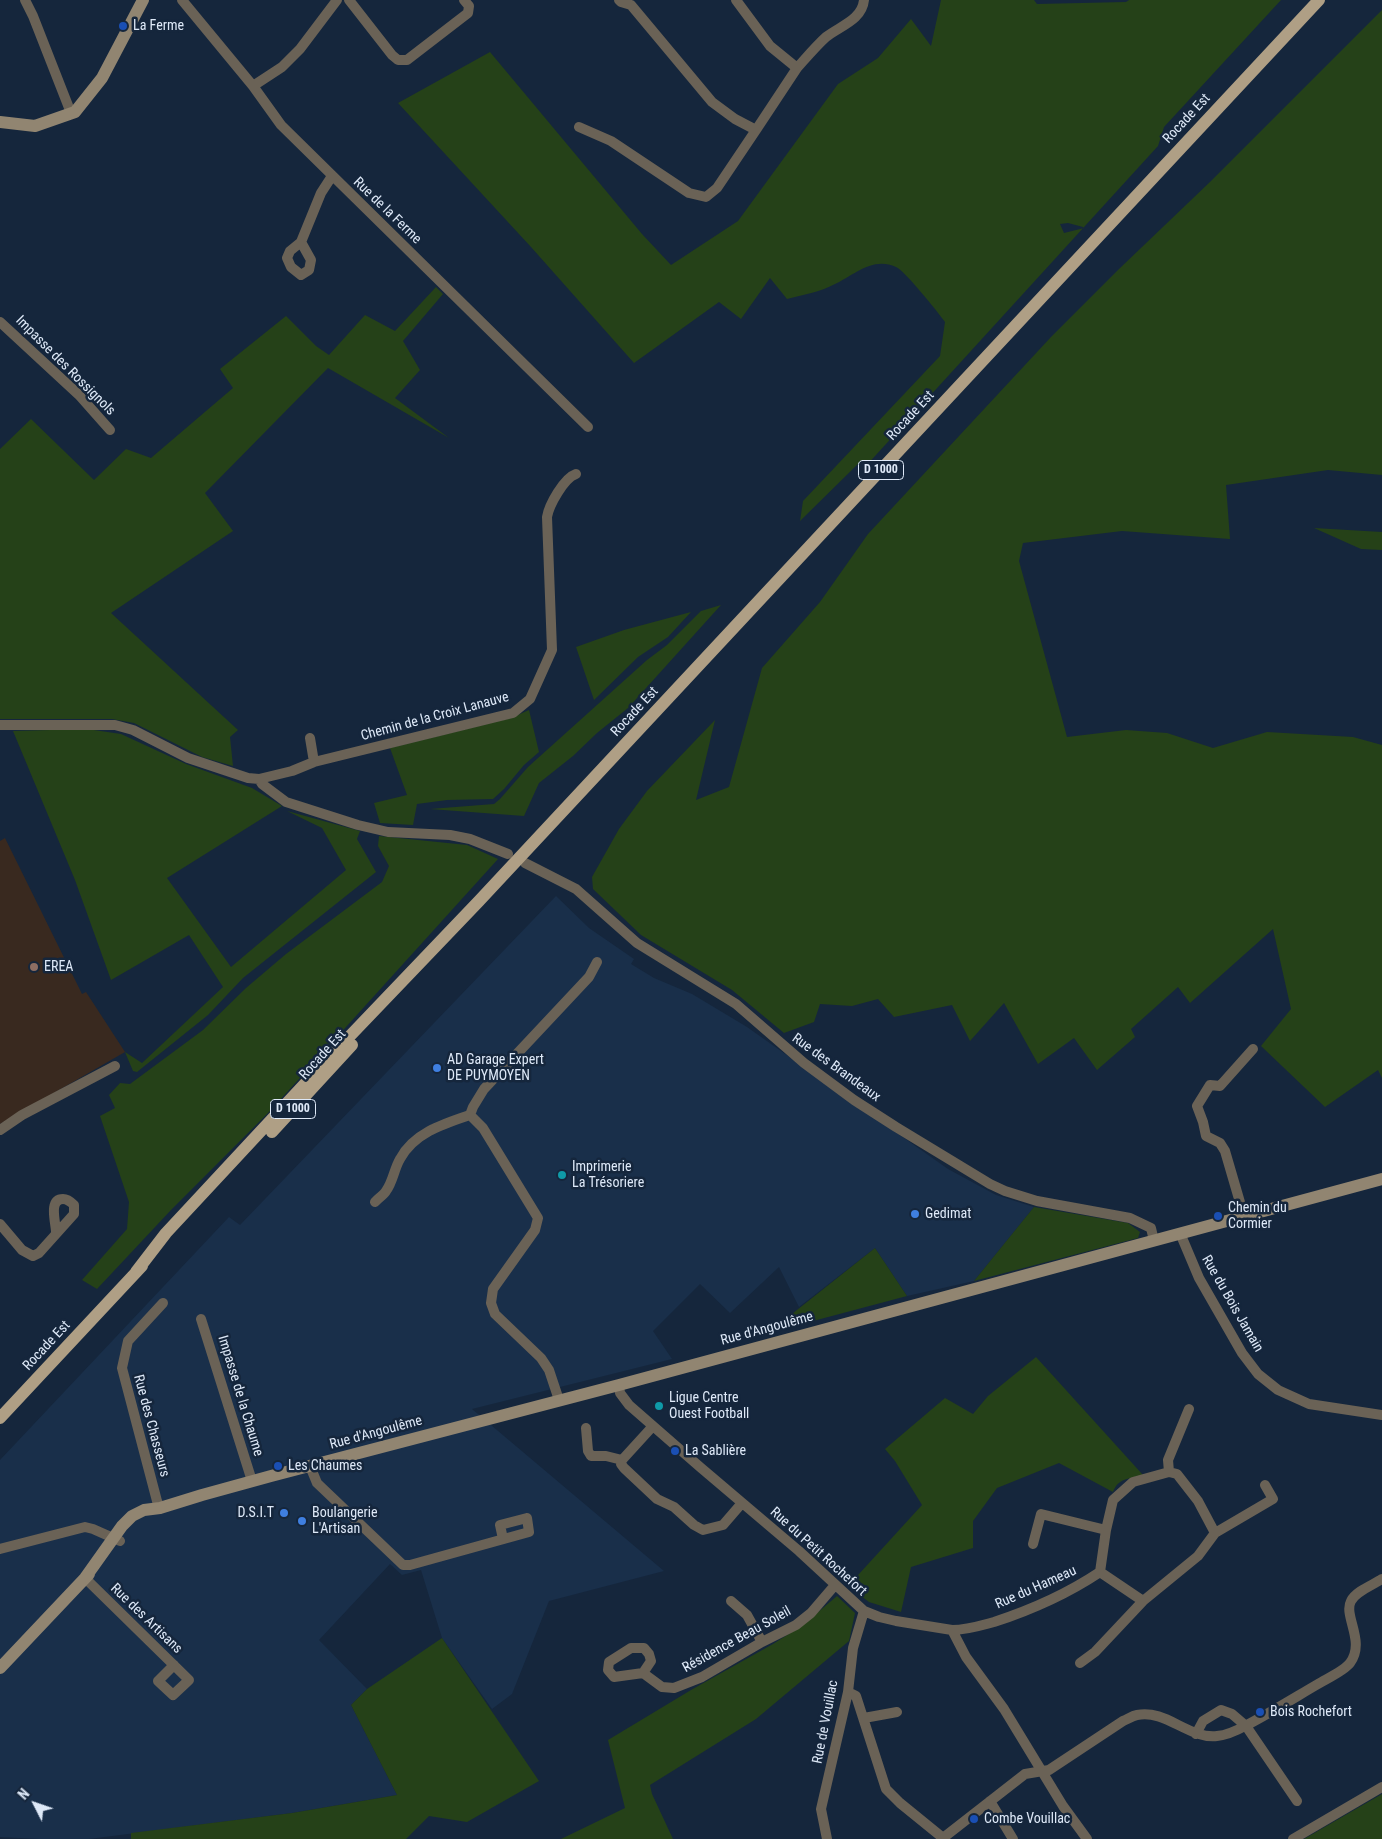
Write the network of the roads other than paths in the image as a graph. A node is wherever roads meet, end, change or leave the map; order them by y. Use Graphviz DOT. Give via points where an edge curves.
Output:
graph roads {
  1 [pos="25,0"];
  2 [pos="143,0"];
  3 [pos="182,0"];
  4 [pos="337,0"];
  5 [pos="349,0"];
  6 [pos="464,0"];
  7 [pos="619,0"];
  8 [pos="736,0"];
  9 [pos="864,0"];
  10 [pos="1319,0"];
  11 [pos="796,68"];
  12 [pos="254,86"];
  13 [pos="71,113"];
  14 [pos="0,122"];
  15 [pos="579,127"];
  16 [pos="756,130"];
  17 [pos="332,176"];
  18 [pos="301,242"];
  19 [pos="0,322"];
  20 [pos="588,427"];
  21 [pos="110,430"];
  22 [pos="576,474"];
  23 [pos="0,725"];
  24 [pos="310,738"];
  25 [pos="314,762"];
  26 [pos="259,779"];
  27 [pos="508,854"];
  28 [pos="525,863"];
  29 [pos="598,962"];
  30 [pos="1253,1049"];
  31 [pos="115,1066"];
  32 [pos="470,1115"];
  33 [pos="0,1130"];
  34 [pos="1382,1179"];
  35 [pos="375,1202"];
  36 [pos="1244,1216"];
  37 [pos="0,1224"];
  38 [pos="56,1232"];
  39 [pos="1180,1233"];
  40 [pos="1154,1241"];
  41 [pos="163,1303"];
  42 [pos="201,1319"];
  43 [pos="619,1385"];
  44 [pos="559,1400"];
  45 [pos="1189,1409"];
  46 [pos="1382,1415"];
  47 [pos="0,1418"];
  48 [pos="653,1426"];
  49 [pos="586,1428"];
  50 [pos="622,1460"];
  51 [pos="310,1466"];
  52 [pos="1169,1472"];
  53 [pos="252,1482"];
  54 [pos="1266,1485"];
  55 [pos="742,1503"];
  56 [pos="160,1508"];
  57 [pos="1106,1530"];
  58 [pos="1215,1534"];
  59 [pos="503,1539"];
  60 [pos="116,1540"];
  61 [pos="1033,1544"];
  62 [pos="0,1549"];
  63 [pos="1100,1572"];
  64 [pos="85,1578"];
  65 [pos="1382,1579"];
  66 [pos="835,1584"];
  67 [pos="731,1601"];
  68 [pos="1143,1601"];
  69 [pos="864,1611"];
  70 [pos="952,1630"];
  71 [pos="762,1642"];
  72 [pos="1080,1663"];
  73 [pos="174,1665"];
  74 [pos="0,1668"];
  75 [pos="643,1673"];
  76 [pos="848,1692"];
  77 [pos="897,1712"];
  78 [pos="864,1718"];
  79 [pos="1246,1726"];
  80 [pos="1196,1734"];
  81 [pos="1043,1771"];
  82 [pos="1382,1787"];
  83 [pos="990,1801"];
  84 [pos="1297,1801"];
  85 [pos="942,1838"];
  86 [pos="827,1839"];
  87 [pos="1014,1839"];
  88 [pos="1087,1839"];
  89 [pos="1293,1839"];
  1 -- 13 [label="street"];
  2 -- 13 [label="street" via="102,78"];
  3 -- 12 [label="street, Rue de la Ferme"];
  4 -- 12 [label="street" via="300,49"];
  5 -- 6 [label="street" via="398,60 407,60 468,13 469,6"];
  7 -- 16 [label="street" via="631,5 712,102 734,119"];
  8 -- 11 [label="street" via="770,46"];
  9 -- 11 [label="street" via="852,20 826,37"];
  10 -- 47 [label="main road, Rocade Est / D 1000" via="443,939 327,1074"];
  11 -- 16 [label="street"];
  12 -- 17 [label="street, Rue de la Ferme" via="281,125"];
  13 -- 14 [label="street" via="35,126"];
  15 -- 16 [label="street" via="611,141 689,194 706,197 717,188"];
  17 -- 18 [label="street" via="321,193"];
  17 -- 20 [label="street, Rue de la Ferme"];
  19 -- 21 [label="street, Impasse des Rossignols" via="79,395"];
  22 -- 25 [label="street, Chemin de la Croix Lanauve" via="568,480 547,517 552,650 530,699 513,713"];
  23 -- 26 [label="street" via="115,725 133,730 188,758"];
  24 -- 25 [label="street"];
  25 -- 26 [label="street, Chemin de la Croix Lanauve"];
  26 -- 27 [label="street" via="286,802 358,825 388,832 450,835"];
  28 -- 40 [label="street, Rue des Brandeaux" via="576,889 637,943 736,1004 804,1063 854,1100 990,1184 1037,1201 1130,1218 1152,1228"];
  29 -- 32 [label="street" via="589,977 484,1089"];
  30 -- 36 [label="street" via="1220,1086 1210,1085 1197,1106 1206,1136 1220,1143 1225,1151"];
  31 -- 33 [label="street" via="22,1114"];
  32 -- 35 [label="street" via="422,1135 407,1148 386,1192"];
  32 -- 44 [label="street" via="483,1128 538,1218 535,1230 493,1289 491,1303 495,1314 550,1370"];
  34 -- 36 [label="street, Rue d'Angoulême"];
  36 -- 39 [label="street, Rue d'Angoulême"];
  37 -- 38 [label="street" via="22,1250 33,1256"];
  39 -- 40 [label="street, Rue d'Angoulême"];
  39 -- 46 [label="street, Rue du Bois Jamain" via="1199,1278 1242,1353 1258,1374 1278,1390 1309,1404"];
  40 -- 43 [label="street, Rue d'Angoulême"];
  41 -- 56 [label="street, Rue des Chasseurs" via="128,1341 122,1368"];
  42 -- 53 [label="street, Impasse de la Chaume"];
  43 -- 44 [label="street, Rue d'Angoulême"];
  43 -- 48 [label="street, Rue du Petit Rochefort" via="620,1393 629,1405"];
  44 -- 51 [label="street, Rue d'Angoulême"];
  45 -- 52 [label="street" via="1168,1460"];
  48 -- 50 [label="street"];
  48 -- 55 [label="street, Rue du Petit Rochefort"];
  49 -- 50 [label="street" via="590,1456"];
  50 -- 55 [label="street" via="624,1468 657,1499 674,1507 699,1529 720,1527"];
  51 -- 53 [label="street, Rue d'Angoulême"];
  51 -- 59 [label="street" via="317,1482 402,1565"];
  52 -- 57 [label="street" via="1133,1482 1113,1500"];
  52 -- 58 [label="street" via="1177,1474 1198,1501"];
  53 -- 56 [label="street, Rue d'Angoulême"];
  54 -- 58 [label="street" via="1273,1499"];
  55 -- 66 [label="street, Rue du Petit Rochefort"];
  56 -- 60 [label="street, Rue d'Angoulême" via="132,1516"];
  57 -- 61 [label="street" via="1041,1514"];
  57 -- 63 [label="street"];
  58 -- 68 [label="street" via="1198,1556"];
  60 -- 62 [label="street" via="85,1527"];
  60 -- 64 [label="street, Rue d'Angoulême"];
  63 -- 68 [label="street"];
  63 -- 70 [label="street, Rue du Hameau" via="1016,1615 965,1630"];
  64 -- 73 [label="street, Rue des Artisans"];
  64 -- 74 [label="street, Rue d'Angoulême"];
  65 -- 79 [label="street" via="1352,1599 1348,1610 1354,1625 1356,1647 1349,1663"];
  66 -- 69 [label="street, Rue du Petit Rochefort"];
  66 -- 71 [label="street, Résidence Beau Soleil" via="804,1619"];
  67 -- 71 [label="street" via="747,1615"];
  68 -- 72 [label="street" via="1095,1652"];
  69 -- 70 [label="street, Rue du Petit Rochefort" via="896,1621"];
  69 -- 76 [label="street, Rue de Vouillac" via="853,1648"];
  70 -- 81 [label="street" via="966,1657"];
  71 -- 75 [label="street, Résidence Beau Soleil" via="702,1677 674,1688 662,1687"];
  73 -- 73 [label="street, Rue des Artisans" via="158,1681 173,1695 188,1680"];
  76 -- 78 [label="street" via="856,1696"];
  76 -- 86 [label="street, Rue de Vouillac" via="822,1809"];
  77 -- 78 [label="street"];
  78 -- 85 [label="street" via="886,1788"];
  79 -- 80 [label="street" via="1214,1737"];
  79 -- 80 [label="street" via="1232,1714 1221,1710 1203,1722"];
  79 -- 84 [label="street"];
  80 -- 81 [label="street" via="1158,1716 1136,1715"];
  81 -- 83 [label="street" via="1024,1774"];
  81 -- 88 [label="street"];
  82 -- 89 [label="street"];
  83 -- 85 [label="street"];
  83 -- 87 [label="street"];
}
